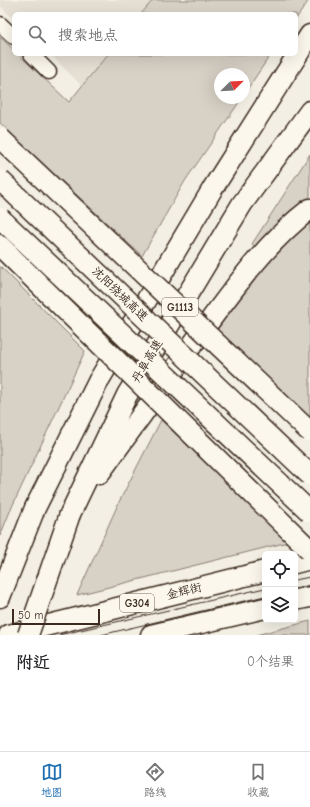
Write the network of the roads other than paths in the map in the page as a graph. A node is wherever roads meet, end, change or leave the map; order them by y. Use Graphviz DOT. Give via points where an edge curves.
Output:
graph roads {
  1 [pos="0,24"];
  2 [pos="12,35"];
  3 [pos="310,35"];
  4 [pos="298,54"];
  5 [pos="33,56"];
  6 [pos="297,56"];
  7 [pos="49,72"];
  8 [pos="310,111"];
  9 [pos="0,138"];
  10 [pos="0,180"];
  11 [pos="310,209"];
  12 [pos="0,218"];
  13 [pos="0,246"];
  14 [pos="310,432"];
  15 [pos="310,475"];
  16 [pos="310,512"];
  17 [pos="70,514"];
  18 [pos="310,550"];
  19 [pos="310,560"];
  20 [pos="298,562"];
  21 [pos="262,572"];
  22 [pos="0,597"];
  23 [pos="310,597"];
  24 [pos="298,599"];
  25 [pos="262,609"];
  26 [pos="9,635"];
  27 [pos="28,635"];
  28 [pos="151,635"];
  1 -- 2 [label="street"];
  3 -- 4 [label="highway"];
  5 -- 7 [label="street"];
  6 -- 22 [label="highway" via="213,188 99,380 35,508"];
  8 -- 17 [label="highway, 丹阜高速 / G1113" via="242,204 127,395"];
  9 -- 14 [label="highway, bridge"];
  10 -- 15 [label="highway, 沈阳绕城高速, bridge"];
  11 -- 17 [label="highway" via="290,224 234,287"];
  12 -- 16 [label="highway, bridge"];
  13 -- 18 [label="highway, bridge"];
  17 -- 27 [label="highway, 丹阜高速 / G1113, bridge"];
  19 -- 20 [label="highway"];
  21 -- 26 [label="highway, 金辉街 / G304"];
  23 -- 24 [label="highway"];
  25 -- 28 [label="highway"];
}
